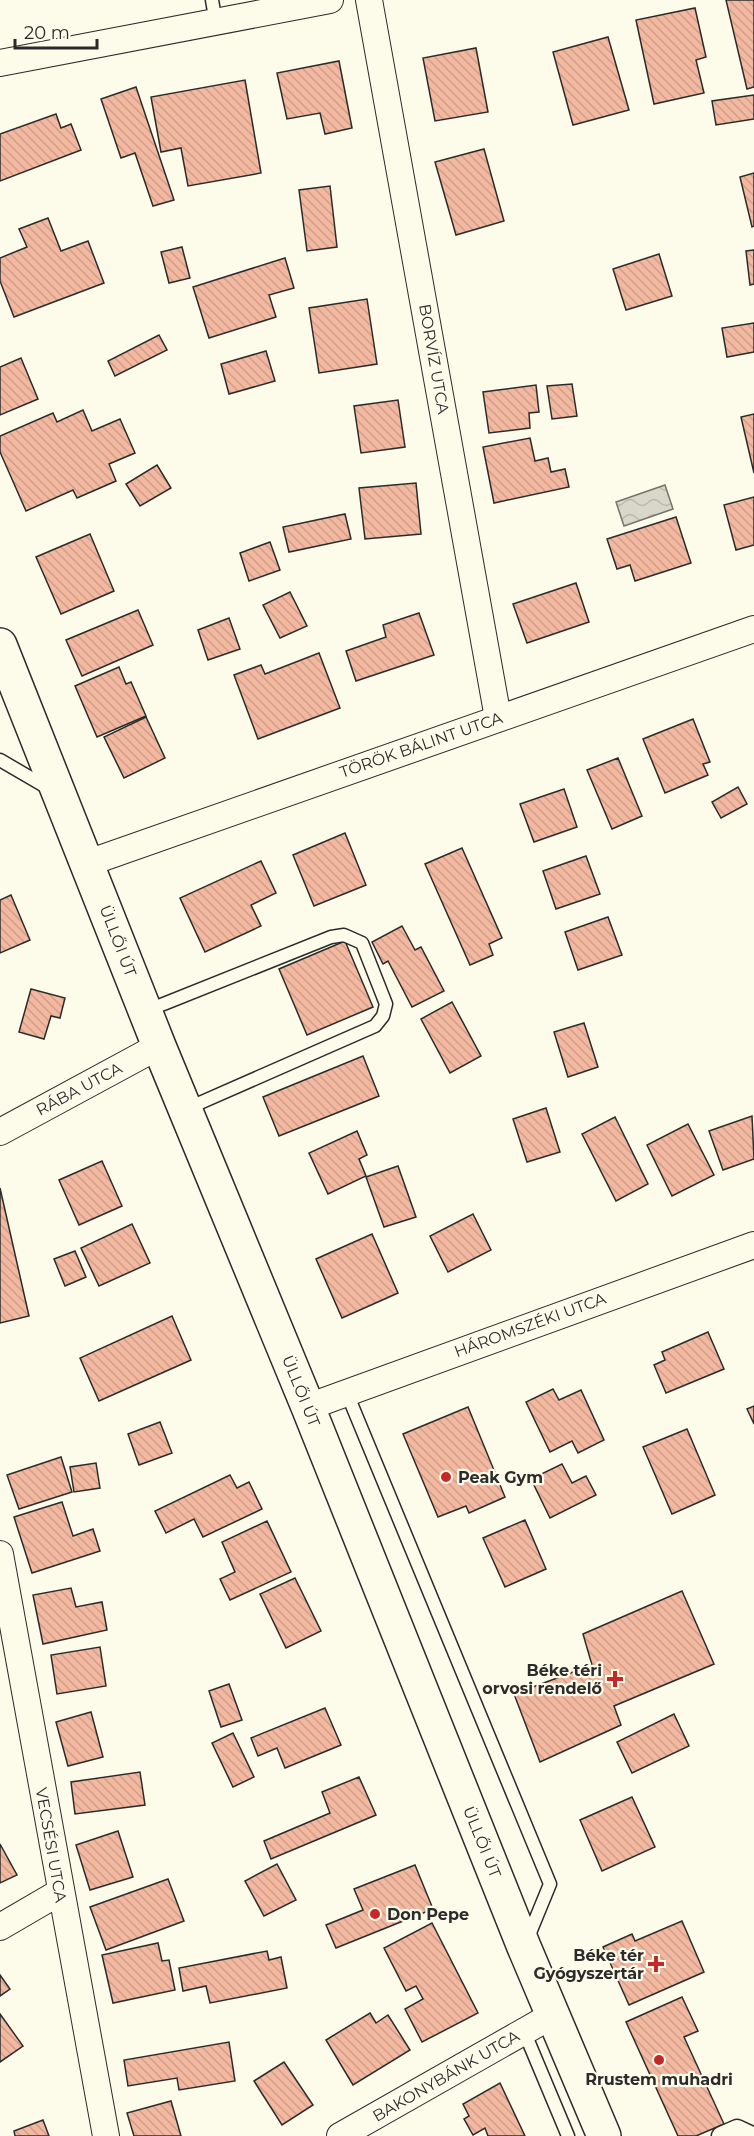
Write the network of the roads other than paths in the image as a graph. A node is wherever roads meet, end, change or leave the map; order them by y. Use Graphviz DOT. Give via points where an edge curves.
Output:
graph roads {
  1 [pos="330,0"];
  2 [pos="369,0"];
  3 [pos="214,11"];
  4 [pos="0,63"];
  5 [pos="754,629"];
  6 [pos="0,645"];
  7 [pos="498,718"];
  8 [pos="0,760"];
  9 [pos="62,795"];
  10 [pos="88,863"];
  11 [pos="146,1011"];
  12 [pos="159,1046"];
  13 [pos="185,1109"];
  14 [pos="0,1132"];
  15 [pos="754,1245"];
  16 [pos="346,1391"];
  17 [pos="308,1407"];
  18 [pos="0,1554"];
  19 [pos="60,1892"];
  20 [pos="0,1927"];
  21 [pos="524,1947"];
  22 [pos="553,2016"];
  23 [pos="525,2031"];
  24 [pos="106,2136"];
  25 [pos="340,2136"];
  26 [pos="568,2136"];
  27 [pos="604,2136"];
  28 [pos="721,2136"];
  29 [pos="752,2136"];
  1 -- 3 [label="street"];
  2 -- 7 [label="street, BORVÍZ UTCA"];
  3 -- 4 [label="street"];
  5 -- 7 [label="street, TÖRÖK BÁLINT UTCA"];
  6 -- 9 [label="main road, ÜLLŐI ÚT"];
  7 -- 10 [label="street, TÖRÖK BÁLINT UTCA"];
  8 -- 9 [label="lane"];
  9 -- 10 [label="main road, ÜLLŐI ÚT"];
  10 -- 11 [label="main road, ÜLLŐI ÚT"];
  11 -- 12 [label="main road, ÜLLŐI ÚT"];
  11 -- 13 [label="lane" via="330,937 344,935 362,943 370,963 386,1004 375,1026"];
  12 -- 13 [label="main road, ÜLLŐI ÚT"];
  12 -- 14 [label="street, RÁBA UTCA"];
  13 -- 17 [label="main road, ÜLLŐI ÚT"];
  15 -- 16 [label="street, HÁROMSZÉKI UTCA"];
  16 -- 17 [label="street, HÁROMSZÉKI UTCA"];
  16 -- 21 [label="lane" via="550,1884"];
  17 -- 21 [label="main road, ÜLLŐI ÚT"];
  18 -- 19 [label="street, VECSÉSI UTCA"];
  19 -- 20 [label="street"];
  19 -- 24 [label="street, VECSÉSI UTCA"];
  21 -- 22 [label="main road, ÜLLŐI ÚT"];
  22 -- 23 [label="street, BAKONYBÁNK UTCA"];
  22 -- 27 [label="main road, ÜLLŐI ÚT"];
  23 -- 25 [label="street, BAKONYBÁNK UTCA"];
  23 -- 26 [label="lane"];
  28 -- 29 [label="street" via="737,2129"];
}
